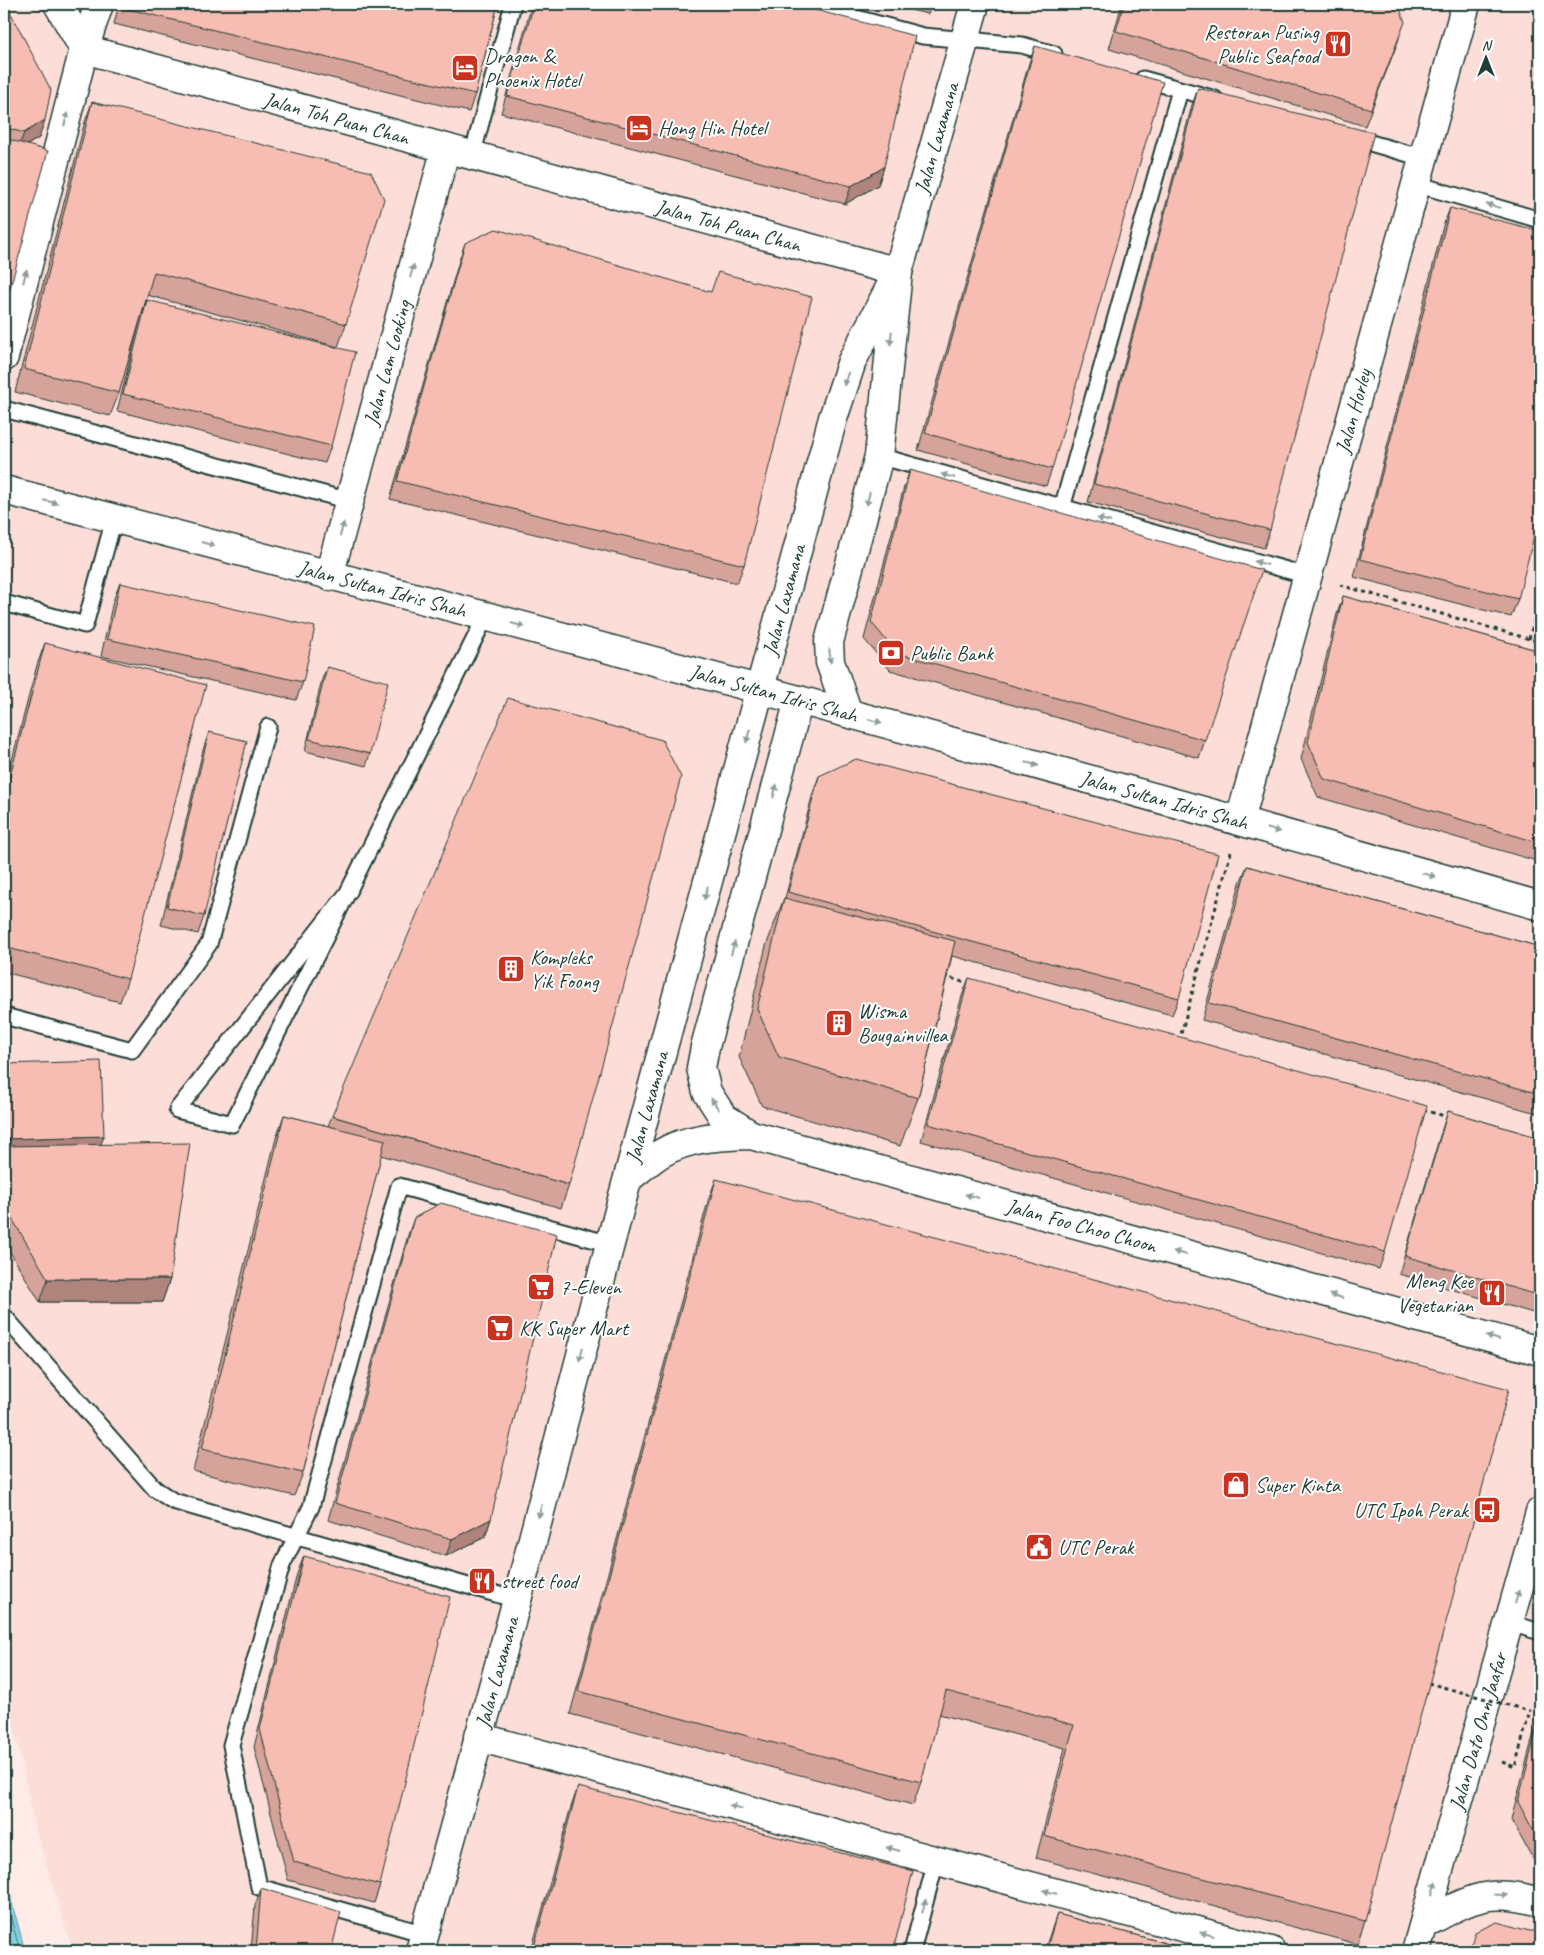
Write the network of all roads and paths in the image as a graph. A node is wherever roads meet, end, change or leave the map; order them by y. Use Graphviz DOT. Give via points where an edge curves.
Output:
graph roads {
  1 [pos="58,4"];
  2 [pos="100,4"];
  3 [pos="512,4"];
  4 [pos="804,4"];
  5 [pos="975,4"];
  6 [pos="1466,4"];
  7 [pos="965,40"];
  8 [pos="84,49"];
  9 [pos="1068,58"];
  10 [pos="1133,76"];
  11 [pos="1180,90"];
  12 [pos="1226,103"];
  13 [pos="1339,134"];
  14 [pos="446,148"];
  15 [pos="472,156"];
  16 [pos="1423,158"];
  17 [pos="1416,184"];
  18 [pos="1540,220"];
  19 [pos="898,272"];
  20 [pos="4,357"];
  21 [pos="4,409"];
  22 [pos="879,456"];
  23 [pos="4,490"];
  24 [pos="350,501"];
  25 [pos="1062,508"];
  26 [pos="114,519"];
  27 [pos="329,576"];
  28 [pos="1308,576"];
  29 [pos="1540,599"];
  30 [pos="4,603"];
  31 [pos="486,616"];
  32 [pos="1529,639"];
  33 [pos="1540,642"];
  34 [pos="761,689"];
  35 [pos="799,700"];
  36 [pos="848,713"];
  37 [pos="268,727"];
  38 [pos="1240,820"];
  39 [pos="350,890"];
  40 [pos="1540,906"];
  41 [pos="941,976"];
  42 [pos="979,986"];
  43 [pos="4,1016"];
  44 [pos="1188,1045"];
  45 [pos="1416,1108"];
  46 [pos="1455,1119"];
  47 [pos="751,1135"];
  48 [pos="628,1178"];
  49 [pos="610,1244"];
  50 [pos="4,1316"];
  51 [pos="1540,1351"];
  52 [pos="1540,1512"];
  53 [pos="296,1538"];
  54 [pos="517,1600"];
  55 [pos="1510,1623"];
  56 [pos="1540,1632"];
  57 [pos="1428,1683"];
  58 [pos="478,1737"];
  59 [pos="1515,1767"];
  60 [pos="936,1861"];
  61 [pos="1540,1902"];
  62 [pos="1424,1924"];
  63 [pos="422,1943"];
  64 [pos="912,1951"];
  65 [pos="1271,1951"];
  66 [pos="1416,1951"];
  1 -- 8 [label="main road"];
  2 -- 8 [label="main road"];
  3 -- 15 [label="lane"];
  4 -- 7 [label="lane" via="923,36"];
  5 -- 7 [label="main road, Jalan Laxamana"];
  6 -- 16 [label="main road, Jalan Horley"];
  7 -- 9 [label="lane" via="1022,45"];
  7 -- 19 [label="main road, Jalan Laxamana"];
  8 -- 14 [label="main road, Jalan Toh Puan Chan"];
  20 -- 8 [label="main road, one-way" via="46,173"];
  10 -- 11 [label="lane"];
  11 -- 12 [label="lane"];
  11 -- 25 [label="lane"];
  13 -- 16 [label="lane"];
  14 -- 15 [label="main road, Jalan Toh Puan Chan"];
  24 -- 14 [label="main road, Jalan Lam Looking, one-way"];
  15 -- 19 [label="main road, Jalan Toh Puan Chan"];
  16 -- 17 [label="main road, Jalan Horley"];
  18 -- 17 [label="lane, one-way"];
  17 -- 28 [label="main road, Jalan Horley"];
  19 -- 22 [label="main road, Jalan Laxamana, one-way"];
  19 -- 34 [label="main road, Jalan Laxamana, one-way" via="852,361 833,418"];
  21 -- 24 [label="lane"];
  25 -- 22 [label="lane, one-way"];
  22 -- 36 [label="main road, Jalan Laxamana, one-way" via="829,642 830,662"];
  23 -- 26 [label="main road, Jalan Sultan Idris Shah, one-way"];
  27 -- 24 [label="main road, Jalan Lam Looking, one-way"];
  28 -- 25 [label="lane, one-way"];
  26 -- 27 [label="main road, Jalan Sultan Idris Shah, one-way"];
  26 -- 30 [label="lane" via="85,625"];
  27 -- 31 [label="main road, Jalan Sultan Idris Shah"];
  28 -- 32 [label="path"];
  28 -- 38 [label="main road, Jalan Horley"];
  29 -- 32 [label="path"];
  31 -- 34 [label="main road, Jalan Sultan Idris Shah, one-way"];
  31 -- 39 [label="lane"];
  32 -- 33 [label="path"];
  34 -- 35 [label="main road, Jalan Sultan Idris Shah"];
  34 -- 48 [label="main road, Jalan Laxamana, one-way"];
  35 -- 36 [label="main road, Jalan Sultan Idris Shah"];
  47 -- 35 [label="main road, one-way" via="723,1116 707,1092 702,1068"];
  36 -- 38 [label="main road, Jalan Sultan Idris Shah, one-way"];
  37 -- 43 [label="lane" via="209,944 132,1050"];
  38 -- 40 [label="main road, Jalan Sultan Idris Shah, one-way"];
  38 -- 44 [label="path" via="1178,1042"];
  39 -- 39 [label="lane" via="232,1124 177,1110 214,1063"];
  41 -- 42 [label="path"];
  45 -- 46 [label="path"];
  47 -- 48 [label="main road, Jalan Foo Choo Choon" via="686,1142 661,1154"];
  51 -- 47 [label="main road, Jalan Foo Choo Choon, one-way"];
  48 -- 49 [label="main road, Jalan Laxamana"];
  49 -- 53 [label="lane" via="400,1186 311,1507"];
  49 -- 54 [label="main road, Jalan Laxamana, one-way"];
  50 -- 53 [label="lane" via="155,1489 173,1501"];
  55 -- 52 [label="main road, Jalan Dato Onn Jaafar, one-way"];
  53 -- 54 [label="lane"];
  53 -- 63 [label="lane" via="282,1565 231,1745 259,1887"];
  54 -- 58 [label="main road, Jalan Laxamana"];
  55 -- 56 [label="lane"];
  62 -- 55 [label="main road, Jalan Dato Onn Jaafar, one-way"];
  57 -- 59 [label="path, bridge" via="1530,1711"];
  60 -- 58 [label="main road, one-way"];
  58 -- 63 [label="main road, Jalan Laxamana"];
  64 -- 60 [label="lane, one-way"];
  65 -- 60 [label="main road, one-way"];
  62 -- 61 [label="main road, one-way" via="1465,1902 1492,1895 1519,1896"];
  62 -- 66 [label="main road, Jalan Dato Onn Jaafar"];
}
